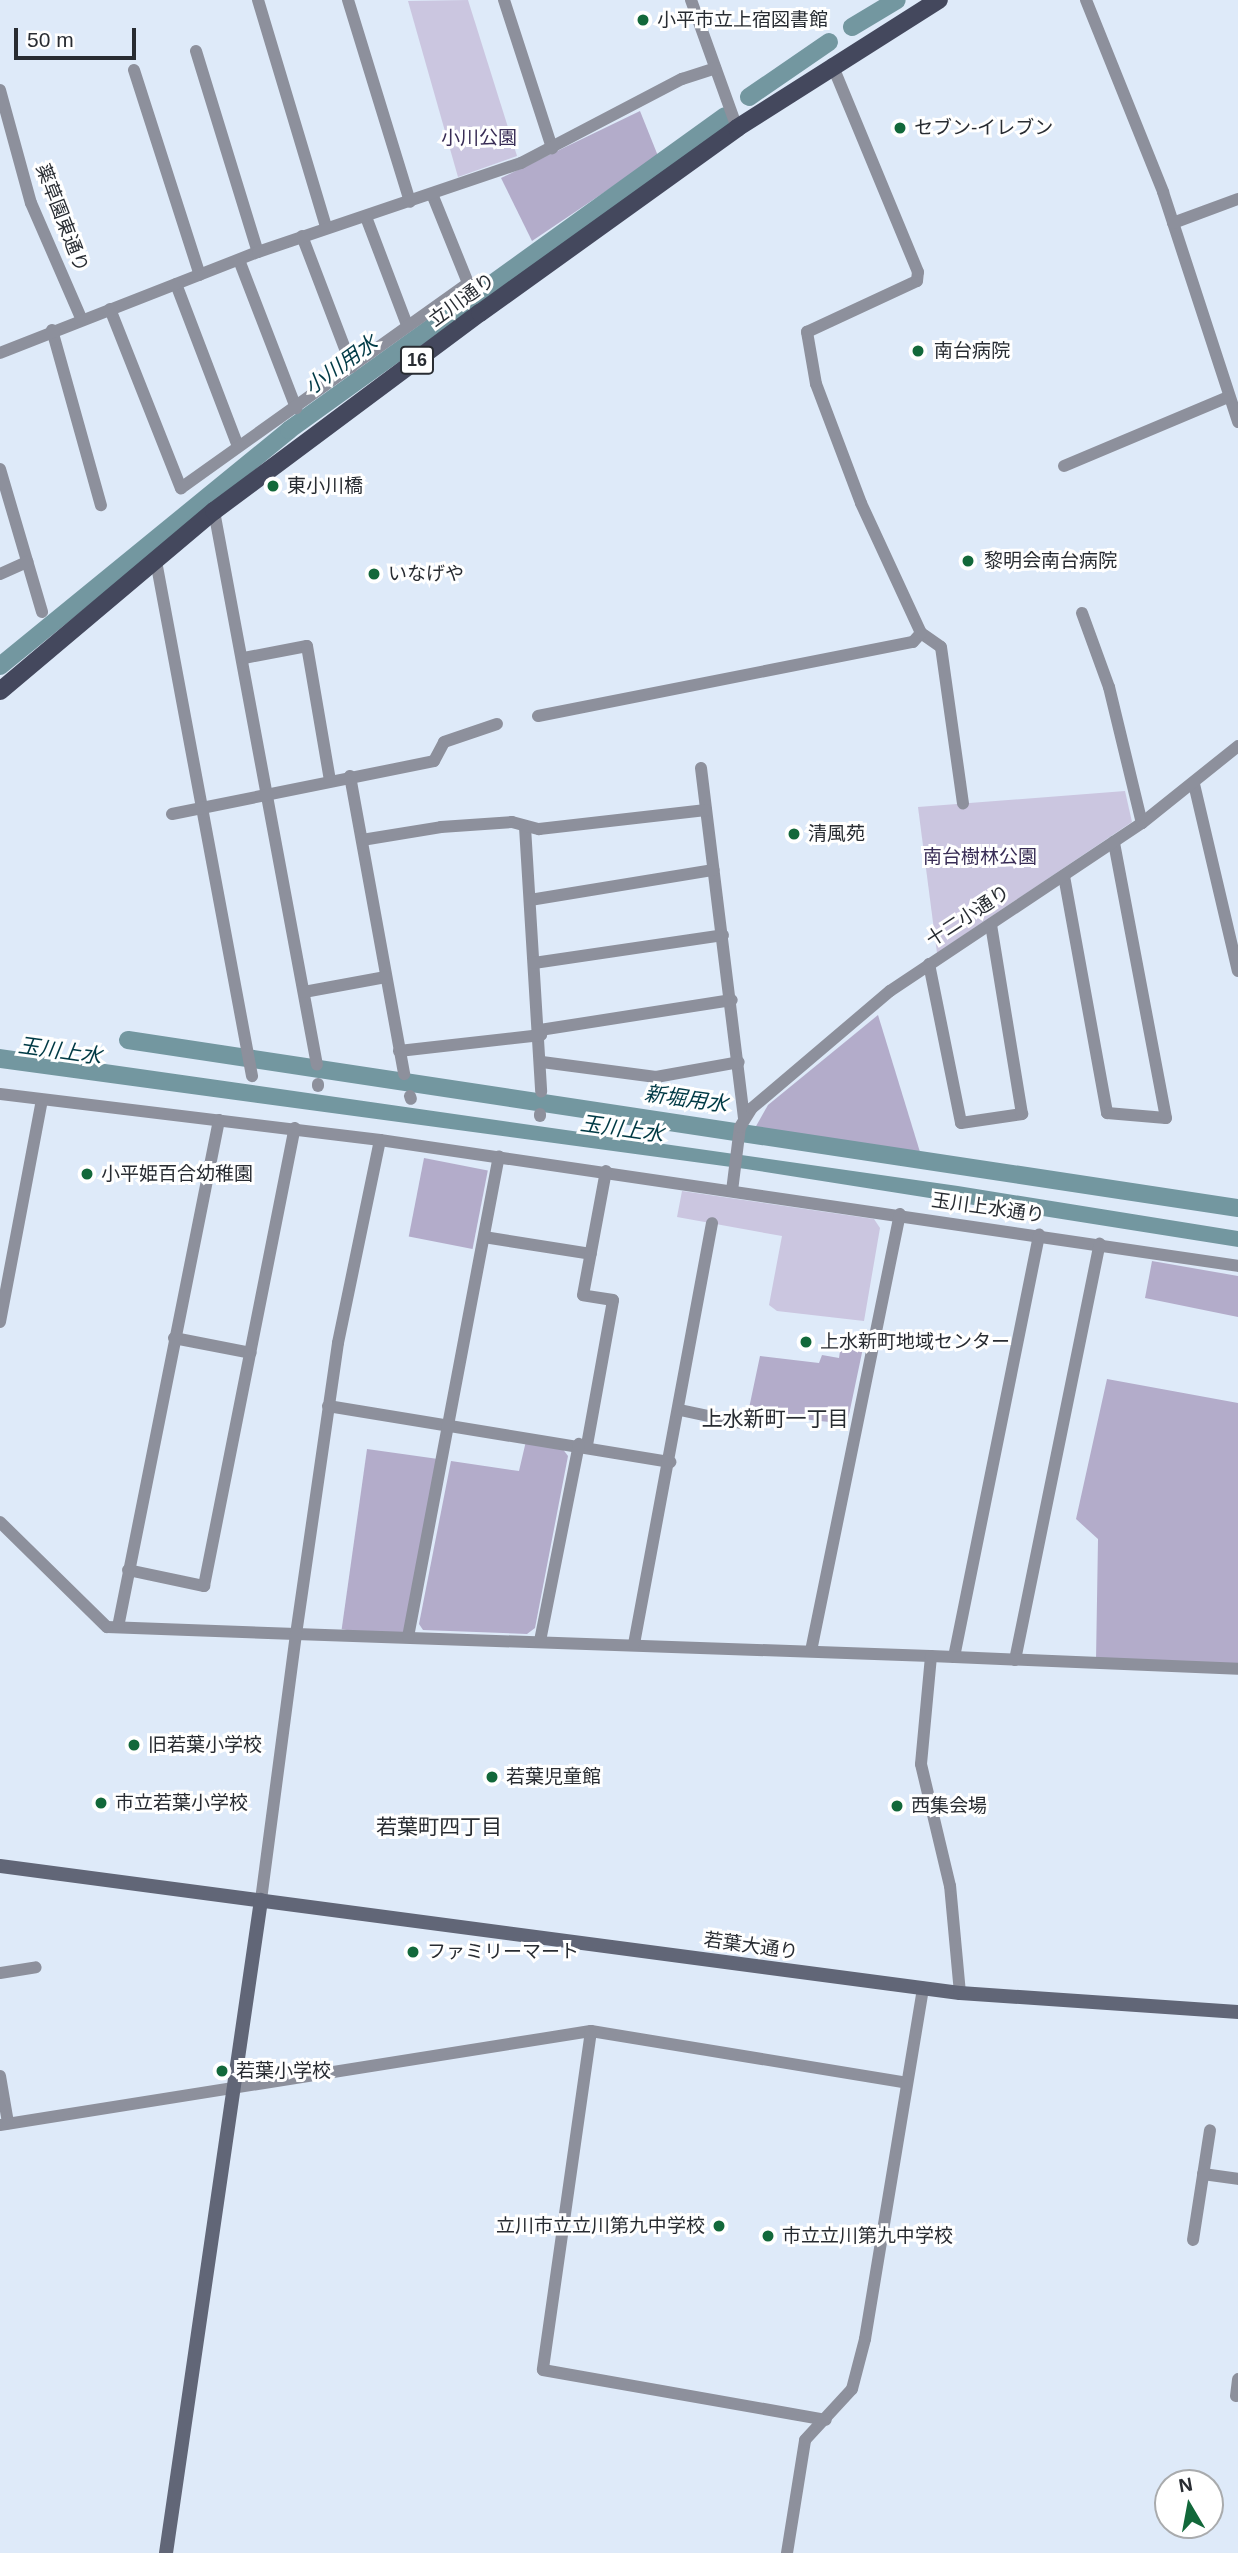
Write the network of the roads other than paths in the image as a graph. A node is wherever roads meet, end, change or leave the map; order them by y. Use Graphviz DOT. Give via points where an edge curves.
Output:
graph roads {
  1 [pos="258,0"];
  2 [pos="348,0"];
  3 [pos="504,0"];
  4 [pos="691,0"];
  5 [pos="1086,0"];
  6 [pos="936,1"];
  7 [pos="196,51"];
  8 [pos="832,64"];
  9 [pos="715,68"];
  10 [pos="134,70"];
  11 [pos="0,90"];
  12 [pos="737,128"];
  13 [pos="552,148"];
  14 [pos="432,194"];
  15 [pos="1238,199"];
  16 [pos="410,202"];
  17 [pos="366,217"];
  18 [pos="1173,223"];
  19 [pos="326,227"];
  20 [pos="302,236"];
  21 [pos="258,252"];
  22 [pos="239,260"];
  23 [pos="200,275"];
  24 [pos="176,284"];
  25 [pos="110,309"];
  26 [pos="81,318"];
  27 [pos="407,326"];
  28 [pos="52,330"];
  29 [pos="0,353"];
  30 [pos="352,367"];
  31 [pos="1228,397"];
  32 [pos="296,408"];
  33 [pos="1238,422"];
  34 [pos="237,444"];
  35 [pos="1064,466"];
  36 [pos="0,469"];
  37 [pos="101,505"];
  38 [pos="214,511"];
  39 [pos="156,561"];
  40 [pos="27,562"];
  41 [pos="0,574"];
  42 [pos="42,612"];
  43 [pos="1082,613"];
  44 [pos="921,633"];
  45 [pos="244,658"];
  46 [pos="0,691"];
  47 [pos="538,716"];
  48 [pos="498,724"];
  49 [pos="1238,746"];
  50 [pos="701,768"];
  51 [pos="350,776"];
  52 [pos="330,781"];
  53 [pos="1194,784"];
  54 [pos="269,794"];
  55 [pos="962,803"];
  56 [pos="200,808"];
  57 [pos="706,810"];
  58 [pos="172,814"];
  59 [pos="1142,823"];
  60 [pos="524,827"];
  61 [pos="362,840"];
  62 [pos="1114,842"];
  63 [pos="714,870"];
  64 [pos="1064,876"];
  65 [pos="530,900"];
  66 [pos="991,925"];
  67 [pos="723,935"];
  68 [pos="534,963"];
  69 [pos="929,964"];
  70 [pos="1238,971"];
  71 [pos="386,977"];
  72 [pos="304,992"];
  73 [pos="732,1000"];
  74 [pos="540,1032"];
  75 [pos="399,1051"];
  76 [pos="542,1062"];
  77 [pos="738,1062"];
  78 [pos="317,1065"];
  79 [pos="252,1071"];
  80 [pos="404,1074"];
  81 [pos="541,1092"];
  82 [pos="0,1094"];
  83 [pos="42,1100"];
  84 [pos="219,1120"];
  85 [pos="741,1127"];
  86 [pos="295,1128"];
  87 [pos="380,1140"];
  88 [pos="499,1157"];
  89 [pos="606,1171"];
  90 [pos="732,1191"];
  91 [pos="900,1214"];
  92 [pos="712,1223"];
  93 [pos="1039,1234"];
  94 [pos="484,1237"];
  95 [pos="1100,1244"];
  96 [pos="591,1255"];
  97 [pos="1238,1266"];
  98 [pos="0,1322"];
  99 [pos="174,1338"];
  100 [pos="251,1353"];
  101 [pos="328,1406"];
  102 [pos="680,1410"];
  103 [pos="449,1422"];
  104 [pos="741,1423"];
  105 [pos="583,1444"];
  106 [pos="670,1462"];
  107 [pos="0,1522"];
  108 [pos="128,1570"];
  109 [pos="118,1628"];
  110 [pos="296,1634"];
  111 [pos="408,1637"];
  112 [pos="540,1641"];
  113 [pos="634,1644"];
  114 [pos="811,1651"];
  115 [pos="931,1657"];
  116 [pos="954,1657"];
  117 [pos="1015,1660"];
  118 [pos="1238,1669"];
  119 [pos="0,1866"];
  120 [pos="261,1900"];
  121 [pos="36,1967"];
  122 [pos="0,1973"];
  123 [pos="923,1988"];
  124 [pos="960,1993"];
  125 [pos="1238,2012"];
  126 [pos="591,2031"];
  127 [pos="0,2076"];
  128 [pos="903,2082"];
  129 [pos="237,2087"];
  130 [pos="4,2124"];
  131 [pos="1210,2130"];
  132 [pos="1203,2174"];
  133 [pos="1238,2179"];
  134 [pos="1193,2240"];
  135 [pos="1238,2379"];
  136 [pos="1236,2396"];
  137 [pos="826,2420"];
  138 [pos="166,2553"];
  139 [pos="787,2553"];
  1 -- 19 [label="street"];
  2 -- 16 [label="street"];
  3 -- 13 [label="street"];
  4 -- 9 [label="street"];
  5 -- 18 [label="street"];
  6 -- 8 [label="main road, 立川通り / 16"];
  7 -- 21 [label="street"];
  8 -- 12 [label="main road, 立川通り / 16"];
  8 -- 44 [label="street" via="918,272 917,281 807,332 816,384 861,503"];
  9 -- 12 [label="street"];
  9 -- 13 [label="street" via="682,79"];
  10 -- 23 [label="street"];
  11 -- 26 [label="street, 薬草園東通り" via="31,203"];
  12 -- 38 [label="main road, 立川通り / 16"];
  13 -- 14 [label="street"];
  14 -- 16 [label="street"];
  14 -- 27 [label="street" via="468,283"];
  15 -- 18 [label="street"];
  16 -- 17 [label="street"];
  17 -- 19 [label="street"];
  17 -- 27 [label="street"];
  18 -- 31 [label="street"];
  19 -- 20 [label="street"];
  20 -- 21 [label="street"];
  20 -- 30 [label="street"];
  21 -- 22 [label="street"];
  22 -- 23 [label="street"];
  22 -- 32 [label="street"];
  23 -- 24 [label="street"];
  24 -- 25 [label="street"];
  24 -- 34 [label="street"];
  25 -- 26 [label="street"];
  25 -- 34 [label="street" via="181,488"];
  26 -- 28 [label="street"];
  27 -- 30 [label="street"];
  28 -- 29 [label="street"];
  28 -- 37 [label="street"];
  30 -- 32 [label="street"];
  31 -- 33 [label="street"];
  31 -- 35 [label="street"];
  32 -- 34 [label="street"];
  36 -- 40 [label="street"];
  38 -- 39 [label="main road, 立川通り / 16"];
  38 -- 45 [label="street"];
  39 -- 46 [label="main road, 立川通り / 16"];
  39 -- 56 [label="street"];
  40 -- 41 [label="street"];
  40 -- 42 [label="street"];
  43 -- 59 [label="street" via="1109,687"];
  44 -- 47 [label="street" via="913,642"];
  44 -- 55 [label="street" via="941,647"];
  45 -- 52 [label="street" via="307,646"];
  45 -- 54 [label="street"];
  48 -- 51 [label="street" via="444,742 434,761"];
  49 -- 53 [label="street, 十二小通り"];
  50 -- 57 [label="street"];
  51 -- 52 [label="street"];
  51 -- 61 [label="street"];
  52 -- 54 [label="street"];
  53 -- 59 [label="street, 十二小通り"];
  53 -- 70 [label="street"];
  54 -- 56 [label="street"];
  54 -- 72 [label="street"];
  56 -- 58 [label="street"];
  56 -- 79 [label="street"];
  57 -- 60 [label="street"];
  57 -- 63 [label="street"];
  59 -- 62 [label="street, 十二小通り"];
  60 -- 61 [label="street" via="512,822 441,827"];
  60 -- 65 [label="street"];
  61 -- 71 [label="street"];
  62 -- 64 [label="street, 十二小通り"];
  62 -- 64 [label="street" via="1166,1118 1107,1113"];
  63 -- 65 [label="street"];
  63 -- 67 [label="street"];
  64 -- 66 [label="street, 十二小通り"];
  65 -- 68 [label="street"];
  66 -- 69 [label="street, 十二小通り"];
  66 -- 69 [label="street" via="1022,1114 961,1123"];
  67 -- 68 [label="street"];
  67 -- 73 [label="street"];
  68 -- 74 [label="street"];
  69 -- 85 [label="street, 十二小通り" via="845,1027"];
  71 -- 72 [label="street"];
  71 -- 75 [label="street"];
  72 -- 78 [label="street"];
  73 -- 74 [label="street"];
  73 -- 77 [label="street"];
  74 -- 75 [label="street"];
  74 -- 76 [label="street"];
  75 -- 80 [label="street"];
  76 -- 77 [label="street" via="656,1077"];
  76 -- 81 [label="street"];
  77 -- 85 [label="street"];
  82 -- 83 [label="street, 玉川上水通り"];
  83 -- 84 [label="street, 玉川上水通り"];
  83 -- 98 [label="street"];
  84 -- 86 [label="street, 玉川上水通り"];
  84 -- 99 [label="street"];
  85 -- 90 [label="street"];
  86 -- 87 [label="street, 玉川上水通り"];
  86 -- 100 [label="street"];
  87 -- 88 [label="street, 玉川上水通り"];
  87 -- 101 [label="street"];
  88 -- 89 [label="street, 玉川上水通り"];
  88 -- 94 [label="street"];
  89 -- 90 [label="street, 玉川上水通り"];
  89 -- 96 [label="street"];
  90 -- 91 [label="street, 玉川上水通り"];
  91 -- 93 [label="street, 玉川上水通り"];
  91 -- 114 [label="street"];
  92 -- 102 [label="street"];
  93 -- 95 [label="street, 玉川上水通り"];
  93 -- 116 [label="street"];
  94 -- 96 [label="street"];
  94 -- 103 [label="street"];
  95 -- 97 [label="street, 玉川上水通り"];
  95 -- 117 [label="street"];
  96 -- 105 [label="street" via="583,1295 613,1300"];
  99 -- 100 [label="street"];
  99 -- 108 [label="street"];
  100 -- 108 [label="street" via="204,1586"];
  101 -- 103 [label="street"];
  101 -- 110 [label="street"];
  102 -- 104 [label="street"];
  102 -- 106 [label="street"];
  103 -- 105 [label="street"];
  103 -- 111 [label="street"];
  105 -- 106 [label="street"];
  105 -- 112 [label="street"];
  106 -- 113 [label="street"];
  107 -- 109 [label="street" via="97,1622"];
  108 -- 109 [label="street"];
  109 -- 110 [label="street"];
  110 -- 111 [label="street"];
  110 -- 120 [label="street"];
  111 -- 112 [label="street"];
  112 -- 113 [label="street"];
  113 -- 114 [label="street"];
  114 -- 115 [label="street"];
  115 -- 116 [label="street"];
  115 -- 124 [label="street" via="921,1764 950,1885"];
  116 -- 117 [label="street"];
  117 -- 118 [label="street"];
  119 -- 120 [label="street, 若葉大通り"];
  120 -- 123 [label="street, 若葉大通り"];
  120 -- 129 [label="street"];
  121 -- 122 [label="street"];
  123 -- 124 [label="street, 若葉大通り"];
  123 -- 128 [label="street"];
  124 -- 125 [label="street, 若葉大通り"];
  126 -- 128 [label="street"];
  126 -- 129 [label="street"];
  126 -- 137 [label="street" via="543,2370"];
  127 -- 130 [label="street"];
  128 -- 137 [label="street" via="865,2339 852,2389"];
  129 -- 130 [label="street"];
  129 -- 138 [label="street"];
  131 -- 132 [label="street"];
  132 -- 133 [label="street"];
  132 -- 134 [label="street"];
  135 -- 136 [label="street"];
  137 -- 139 [label="street" via="806,2440"];
}
